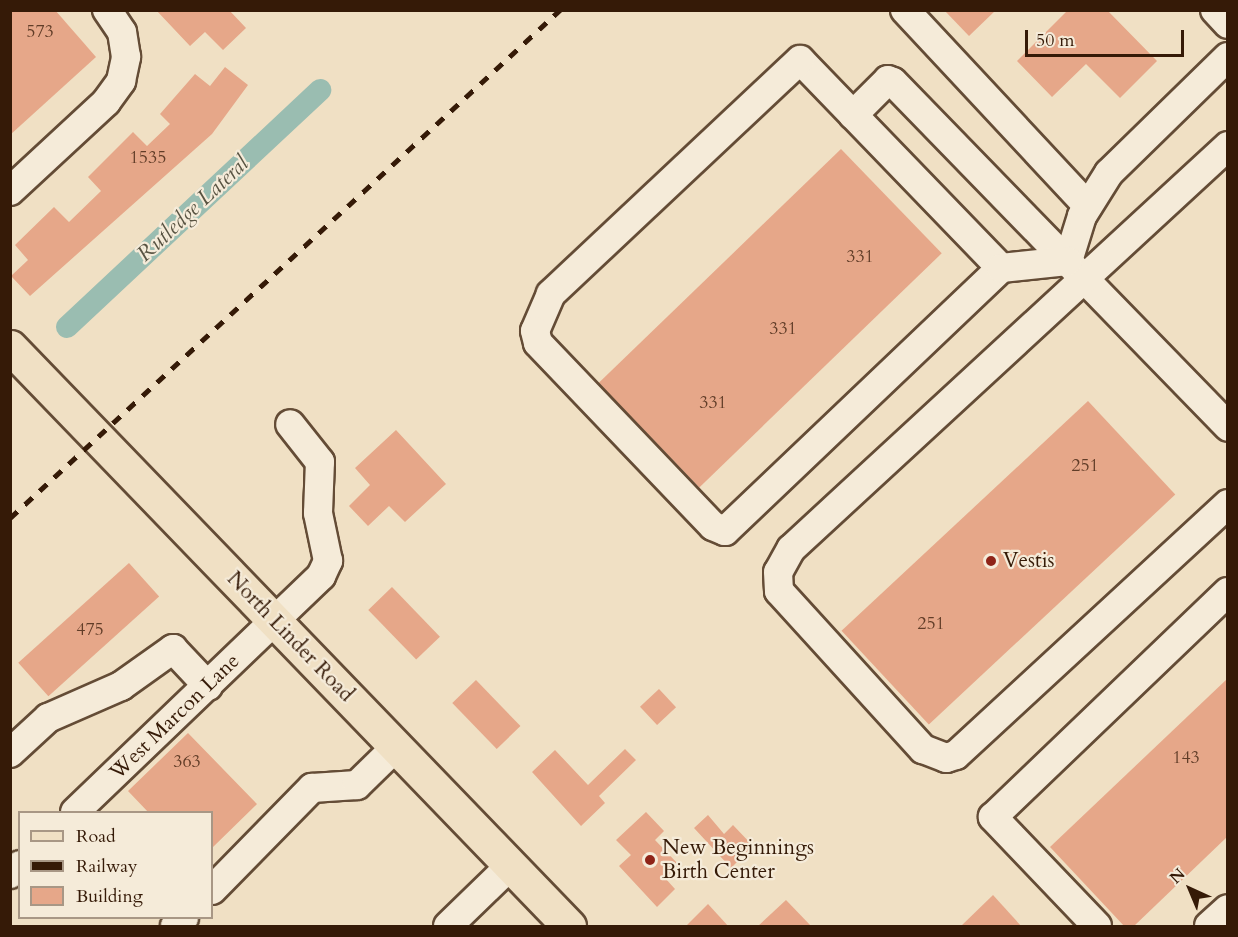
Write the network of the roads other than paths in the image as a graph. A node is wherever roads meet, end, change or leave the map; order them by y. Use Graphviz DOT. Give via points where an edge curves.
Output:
graph roads {
  1 [pos="107,10"];
  2 [pos="905,10"];
  3 [pos="1215,10"];
  4 [pos="1227,24"];
  5 [pos="1227,57"];
  6 [pos="853,115"];
  7 [pos="1227,146"];
  8 [pos="10,191"];
  9 [pos="1088,206"];
  10 [pos="1002,268"];
  11 [pos="1075,268"];
  12 [pos="10,348"];
  13 [pos="290,424"];
  14 [pos="1227,427"];
  15 [pos="1227,504"];
  16 [pos="1227,592"];
  17 [pos="275,622"];
  18 [pos="208,686"];
  19 [pos="396,747"];
  20 [pos="10,753"];
  21 [pos="77,811"];
  22 [pos="510,866"];
  23 [pos="213,889"];
  24 [pos="1227,909"];
  25 [pos="448,927"];
  26 [pos="569,927"];
  27 [pos="1096,927"];
  28 [pos="1209,927"];
  1 -- 8 [label="street" via="122,32 126,57 121,81 106,102"];
  2 -- 9 [label="street"];
  3 -- 4 [label="street"];
  5 -- 9 [label="street" via="1109,173"];
  6 -- 10 [label="street"];
  6 -- 10 [label="street" via="800,60 551,294 537,321 538,343 713,526 725,531"];
  6 -- 11 [label="street" via="888,80 893,82"];
  7 -- 11 [label="street"];
  9 -- 11 [label="street"];
  10 -- 11 [label="street"];
  11 -- 14 [label="street"];
  11 -- 15 [label="street" via="791,549 778,572 779,591 924,749 946,758 956,755"];
  12 -- 17 [label="main road, North Linder Road"];
  13 -- 17 [label="street, West Marcon Lane" via="320,462 318,513 328,561 321,576"];
  16 -- 27 [label="street" via="993,817"];
  17 -- 18 [label="street, West Marcon Lane"];
  17 -- 19 [label="main road, North Linder Road"];
  18 -- 20 [label="street" via="173,649 121,686 48,718"];
  18 -- 21 [label="street, West Marcon Lane"];
  19 -- 22 [label="main road, North Linder Road"];
  19 -- 23 [label="street" via="357,785 312,788"];
  22 -- 25 [label="street"];
  22 -- 26 [label="main road, North Linder Road"];
  24 -- 28 [label="street"];
}
